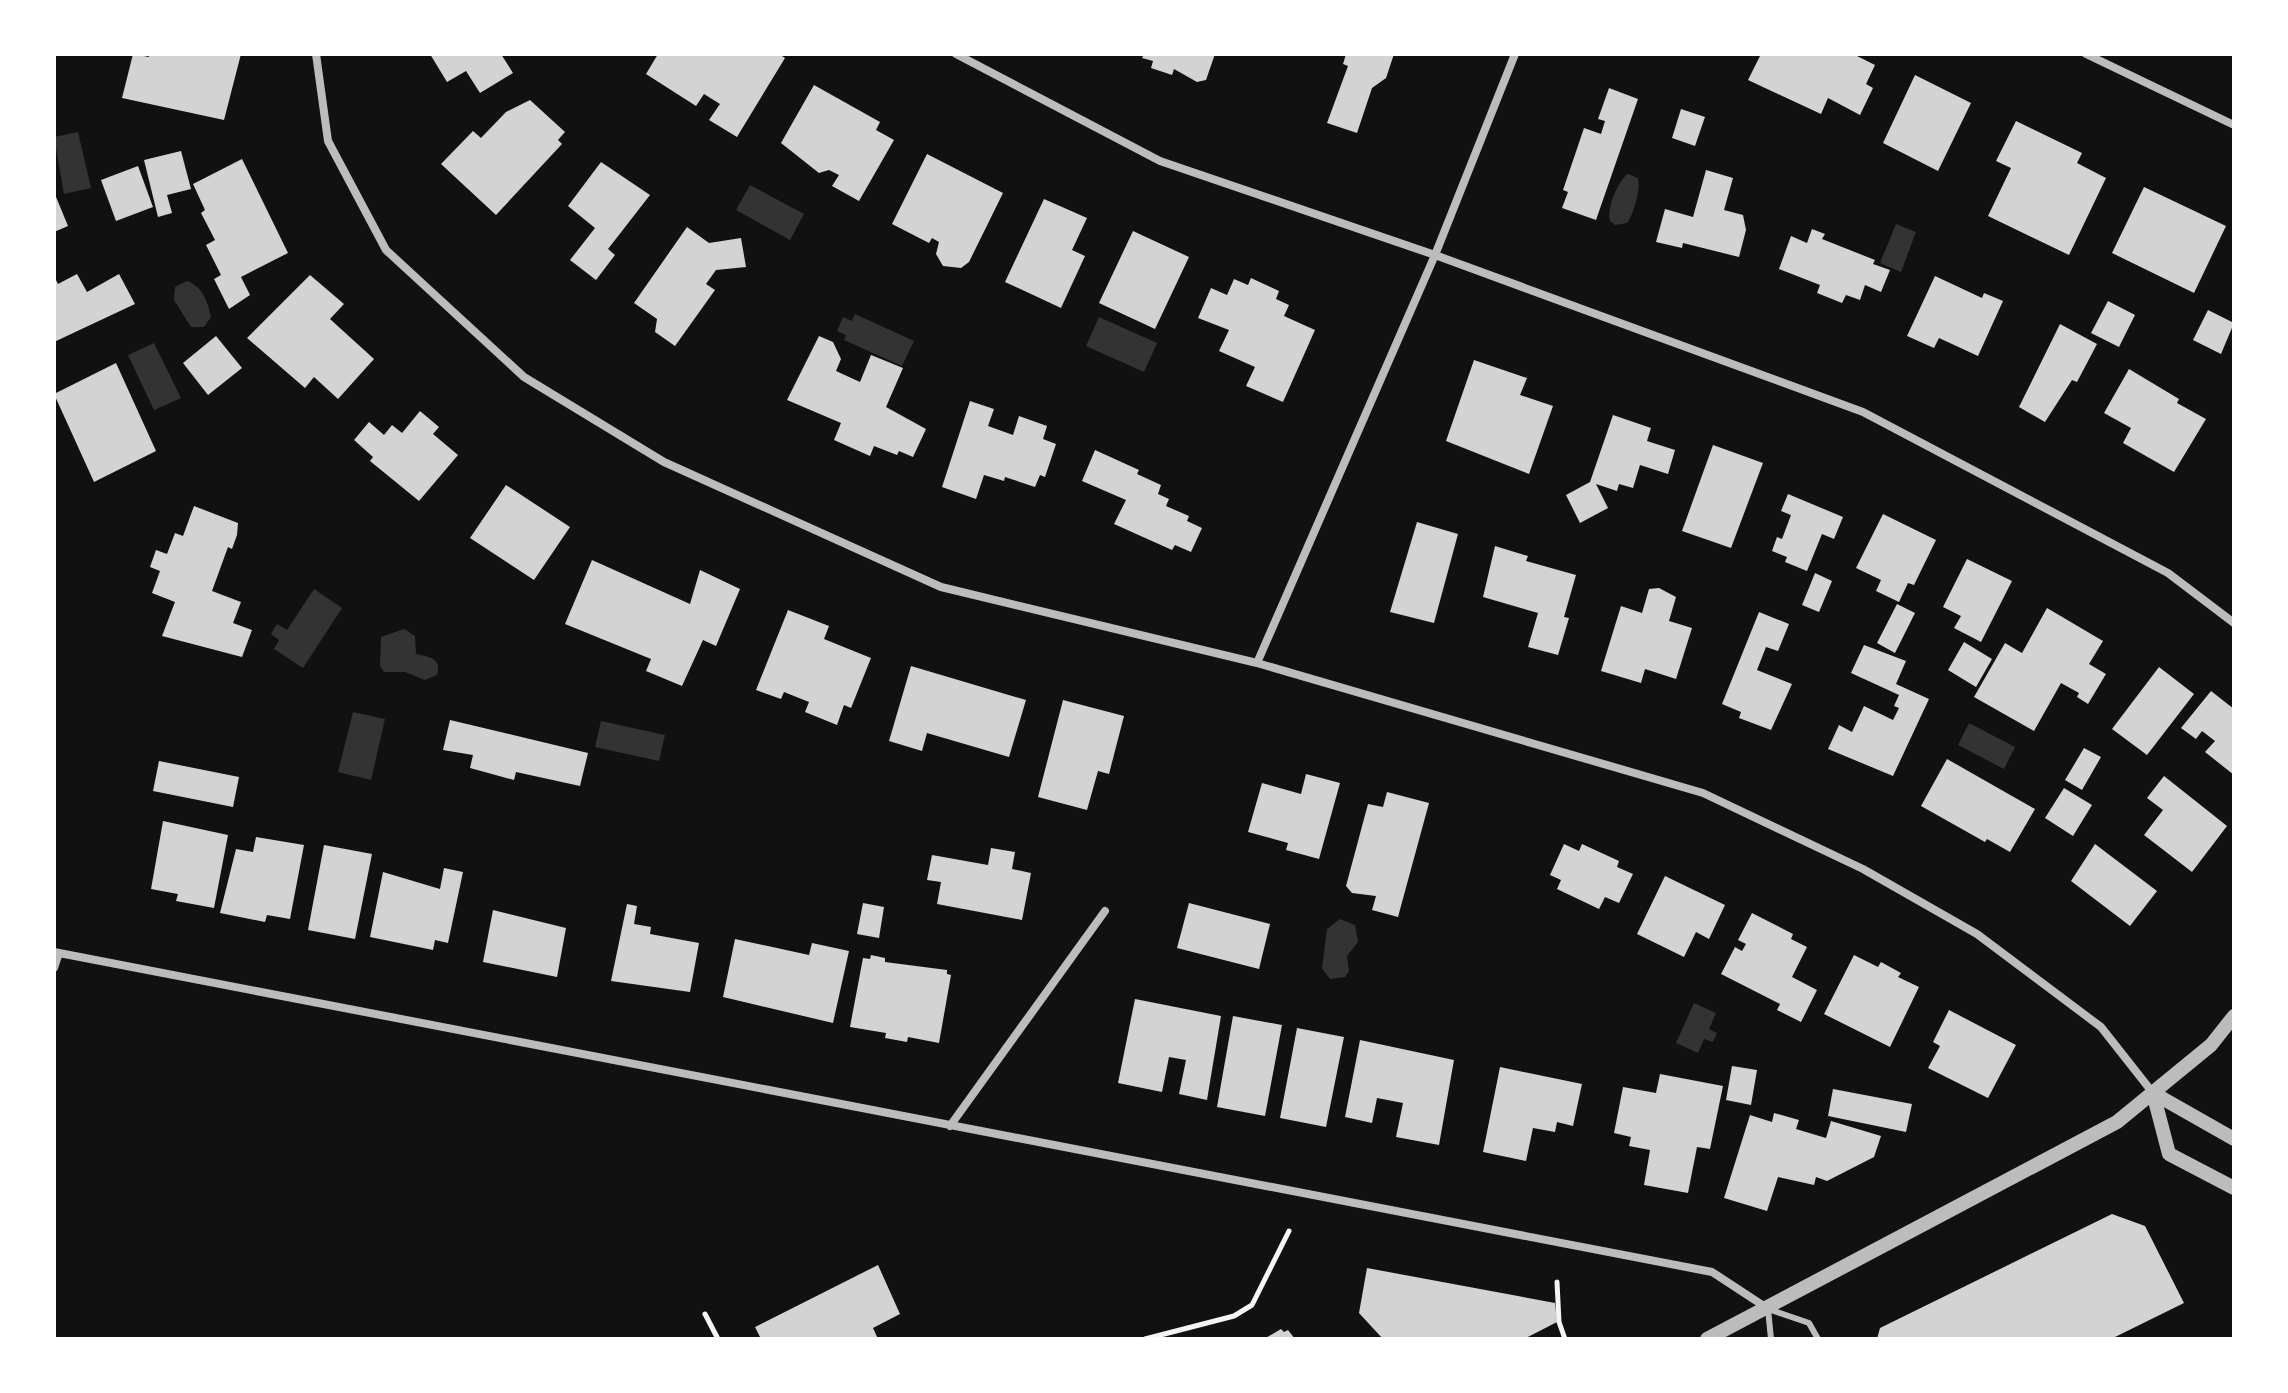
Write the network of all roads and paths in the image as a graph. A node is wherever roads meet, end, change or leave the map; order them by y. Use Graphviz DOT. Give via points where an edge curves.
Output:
graph roads {
  1 [pos="316,54"];
  2 [pos="956,54"];
  3 [pos="1515,54"];
  4 [pos="2086,54"];
  5 [pos="2234,125"];
  6 [pos="1435,255"];
  7 [pos="2234,623"];
  8 [pos="1257,663"];
  9 [pos="1105,911"];
  10 [pos="56,952"];
  11 [pos="54,968"];
  12 [pos="2234,1016"];
  13 [pos="2153,1093"];
  14 [pos="950,1126"];
  15 [pos="2234,1139"];
  16 [pos="2234,1188"];
  17 [pos="1289,1231"];
  18 [pos="1557,1282"];
  19 [pos="1768,1309"];
  20 [pos="705,1314"];
  21 [pos="718,1339"];
  22 [pos="1145,1339"];
  23 [pos="1565,1339"];
  24 [pos="1707,1339"];
  25 [pos="1771,1339"];
  26 [pos="1818,1339"];
  1 -- 8 [label="street" via="328,141 386,250 524,377 664,462 941,587"];
  2 -- 6 [label="street" via="1160,161"];
  3 -- 6 [label="street"];
  4 -- 5 [label="street"];
  6 -- 7 [label="street" via="1863,412 2168,573"];
  6 -- 8 [label="street"];
  8 -- 13 [label="street" via="1703,793 1863,869 1977,934 2101,1027"];
  9 -- 14 [label="street"];
  10 -- 11 [label="street"];
  10 -- 14 [label="street"];
  12 -- 13 [label="street" via="2211,1045"];
  13 -- 15 [label="street"];
  13 -- 16 [label="street" via="2169,1154"];
  13 -- 19 [label="street" via="2117,1122"];
  14 -- 19 [label="street" via="1712,1272"];
  17 -- 22 [label="path" via="1252,1305 1234,1316"];
  18 -- 23 [label="path"];
  19 -- 24 [label="street"];
  19 -- 25 [label="lane"];
  19 -- 26 [label="lane" via="1809,1323"];
  20 -- 21 [label="path"];
}
